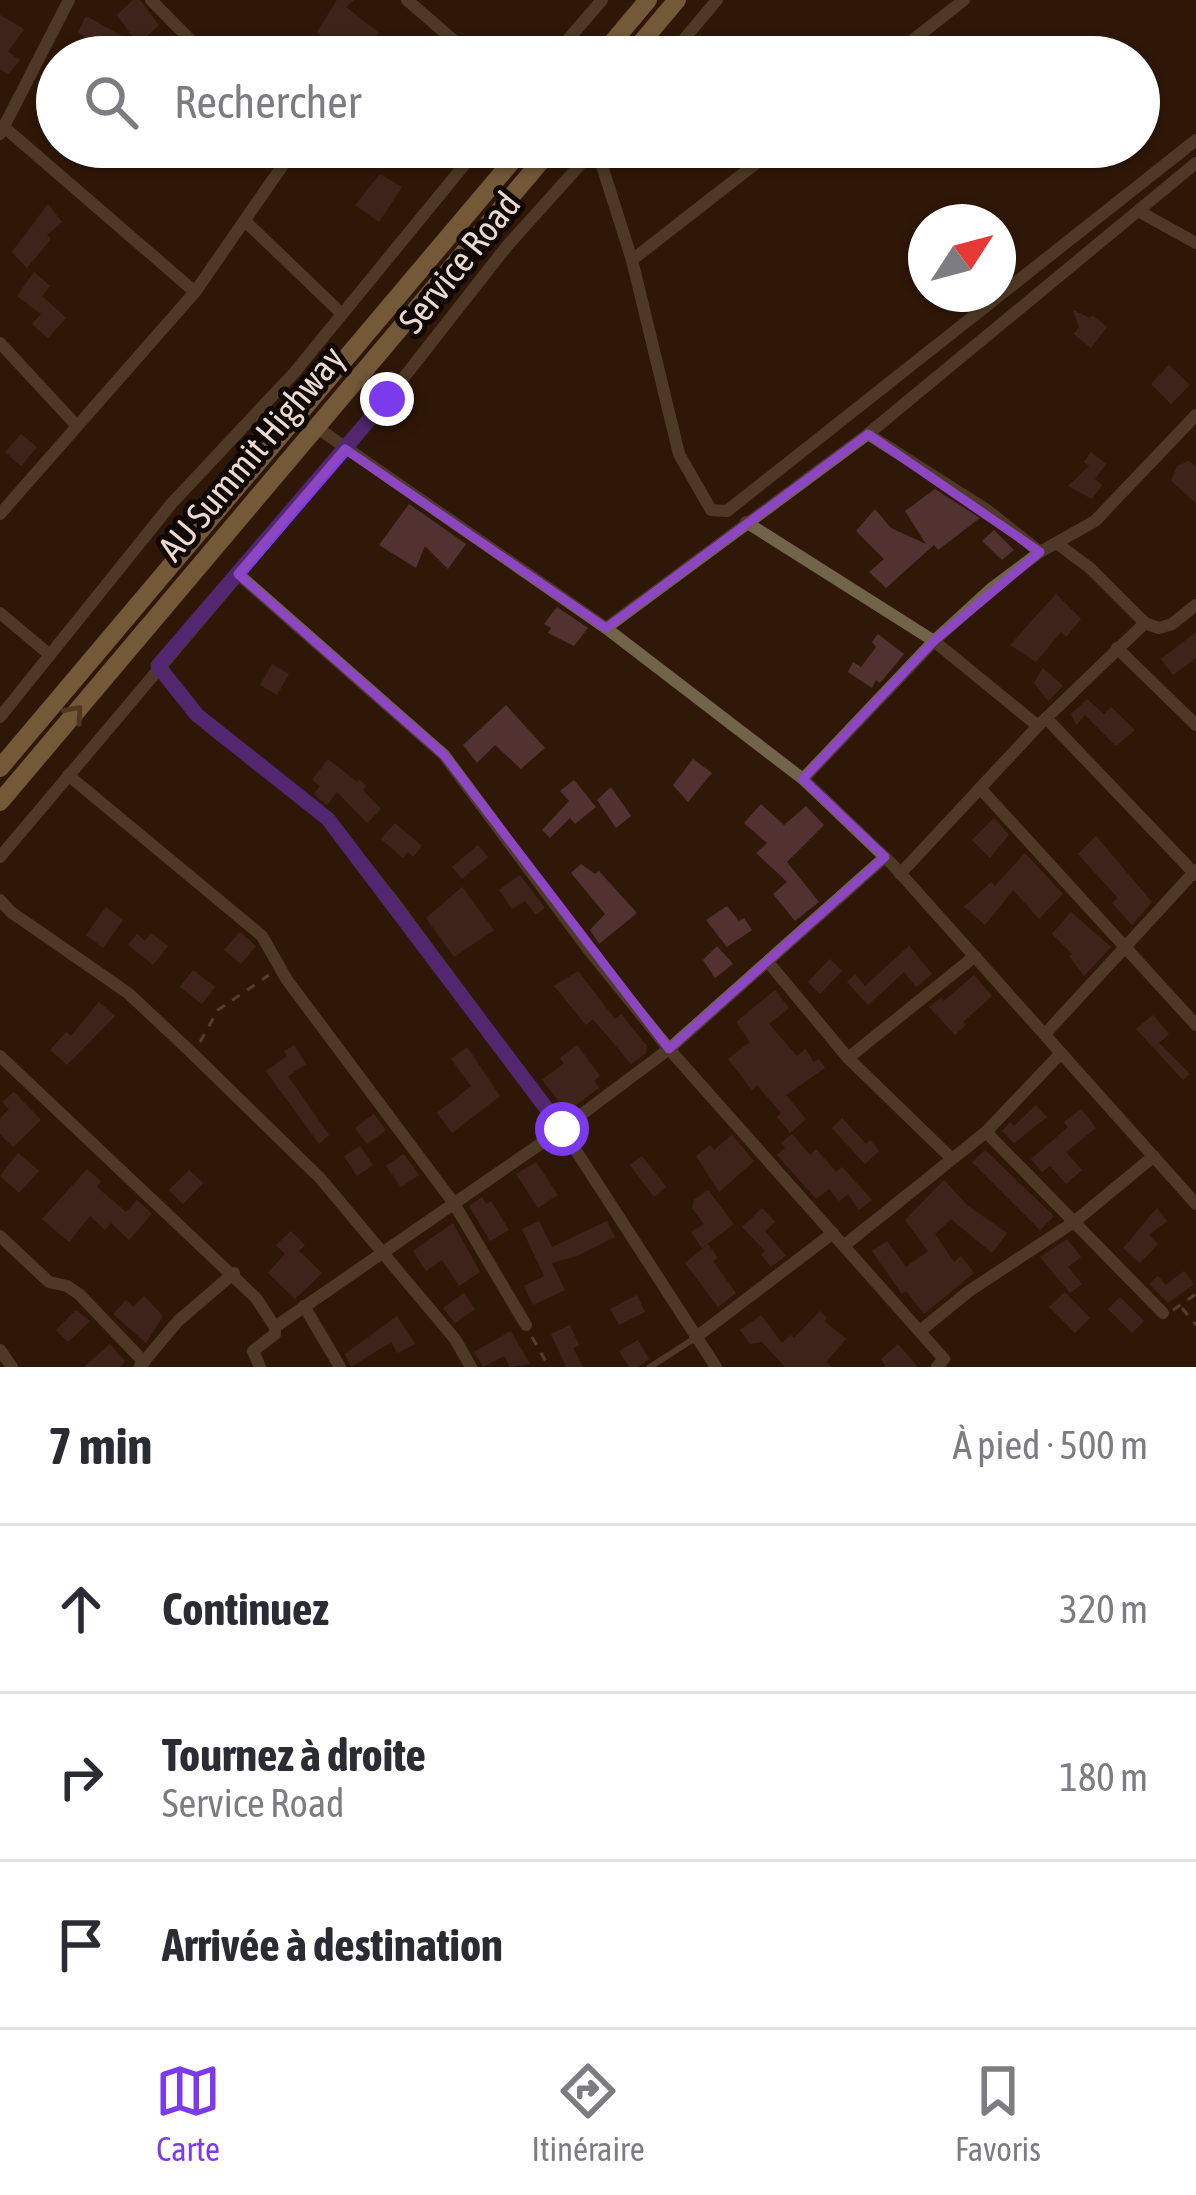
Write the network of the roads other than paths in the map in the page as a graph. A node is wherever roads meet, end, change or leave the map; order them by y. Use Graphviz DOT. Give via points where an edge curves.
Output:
graph roads {
  1 [pos="69,0"];
  2 [pos="151,0"];
  3 [pos="406,0"];
  4 [pos="602,0"];
  5 [pos="648,0"];
  6 [pos="677,0"];
  7 [pos="717,0"];
  8 [pos="964,0"];
  9 [pos="51,36"];
  10 [pos="186,36"];
  11 [pos="448,36"];
  12 [pos="572,36"];
  13 [pos="618,36"];
  14 [pos="647,36"];
  15 [pos="687,36"];
  16 [pos="918,36"];
  17 [pos="36,65"];
  18 [pos="2,131"];
  19 [pos="1196,140"];
  20 [pos="36,159"];
  21 [pos="1196,163"];
  22 [pos="46,168"];
  23 [pos="280,168"];
  24 [pos="461,168"];
  25 [pos="506,168"];
  26 [pos="535,168"];
  27 [pos="577,168"];
  28 [pos="603,168"];
  29 [pos="750,168"];
  30 [pos="1140,212"];
  31 [pos="245,221"];
  32 [pos="1196,244"];
  33 [pos="632,260"];
  34 [pos="195,292"];
  35 [pos="342,314"];
  36 [pos="0,344"];
  37 [pos="1196,416"];
  38 [pos="77,426"];
  39 [pos="316,428"];
  40 [pos="868,434"];
  41 [pos="345,449"];
  42 [pos="0,514"];
  43 [pos="746,521"];
  44 [pos="1059,545"];
  45 [pos="1040,553"];
  46 [pos="238,574"];
  47 [pos="1196,605"];
  48 [pos="0,613"];
  49 [pos="1145,622"];
  50 [pos="606,628"];
  51 [pos="934,641"];
  52 [pos="1117,648"];
  53 [pos="50,655"];
  54 [pos="158,666"];
  55 [pos="0,717"];
  56 [pos="1042,722"];
  57 [pos="1196,725"];
  58 [pos="0,768"];
  59 [pos="68,775"];
  60 [pos="803,778"];
  61 [pos="980,788"];
  62 [pos="0,802"];
  63 [pos="0,857"];
  64 [pos="885,857"];
  65 [pos="1195,873"];
  66 [pos="900,874"];
  67 [pos="0,899"];
  68 [pos="1124,946"];
  69 [pos="975,956"];
  70 [pos="768,962"];
  71 [pos="1196,1025"];
  72 [pos="1046,1034"];
  73 [pos="669,1049"];
  74 [pos="1061,1053"];
  75 [pos="0,1056"];
  76 [pos="848,1058"];
  77 [pos="562,1129"];
  78 [pos="986,1132"];
  79 [pos="1154,1156"];
  80 [pos="950,1157"];
  81 [pos="453,1202"];
  82 [pos="1196,1204"];
  83 [pos="1074,1222"];
  84 [pos="833,1233"];
  85 [pos="0,1236"];
  86 [pos="845,1244"];
  87 [pos="382,1250"];
  88 [pos="234,1273"];
  89 [pos="304,1306"];
  90 [pos="1163,1312"];
  91 [pos="526,1325"];
  92 [pos="275,1327"];
  93 [pos="920,1330"];
  94 [pos="695,1338"];
  95 [pos="0,1350"];
  96 [pos="141,1365"];
  97 [pos="12,1367"];
  98 [pos="260,1367"];
  99 [pos="340,1367"];
  100 [pos="471,1367"];
  101 [pos="650,1367"];
  102 [pos="716,1367"];
  103 [pos="937,1367"];
  1 -- 9 [label="street"];
  2 -- 10 [label="street"];
  3 -- 11 [label="street"];
  4 -- 12 [label="street"];
  5 -- 13 [label="main road"];
  6 -- 14 [label="main road"];
  7 -- 15 [label="street"];
  8 -- 16 [label="street"];
  17 -- 18 [label="street"];
  18 -- 20 [label="street"];
  19 -- 33 [label="street" via="727,511 711,510 679,454"];
  21 -- 30 [label="street"];
  22 -- 34 [label="street"];
  23 -- 31 [label="street"];
  24 -- 35 [label="street, Service Road"];
  25 -- 58 [label="main road, AU Summit Highway"];
  26 -- 39 [label="main road, AU Summit Highway"];
  27 -- 41 [label="street, Service Road"];
  28 -- 33 [label="street"];
  29 -- 33 [label="street"];
  30 -- 32 [label="street"];
  30 -- 40 [label="street"];
  31 -- 34 [label="street"];
  31 -- 35 [label="street"];
  34 -- 38 [label="street"];
  35 -- 53 [label="street, Service Road" via="172,503"];
  36 -- 38 [label="street"];
  37 -- 44 [label="street" via="1095,521"];
  38 -- 42 [label="street"];
  39 -- 41 [label="street"];
  62 -- 39 [label="main road, AU Summit Highway, one-way"];
  40 -- 43 [label="street"];
  40 -- 45 [label="street"];
  41 -- 46 [label="street, Service Road"];
  41 -- 50 [label="street"];
  43 -- 50 [label="street"];
  43 -- 51 [label="street"];
  44 -- 45 [label="street"];
  44 -- 49 [label="street"];
  45 -- 51 [label="street"];
  46 -- 54 [label="street, Service Road"];
  46 -- 73 [label="street" via="443,755"];
  47 -- 49 [label="street" via="1172,624"];
  48 -- 53 [label="street"];
  49 -- 52 [label="street"];
  50 -- 60 [label="street"];
  51 -- 56 [label="street"];
  51 -- 60 [label="street"];
  52 -- 56 [label="street"];
  52 -- 57 [label="street"];
  53 -- 55 [label="street, Service Road"];
  54 -- 59 [label="street, Service Road"];
  54 -- 77 [label="street" via="197,715 328,819"];
  56 -- 61 [label="street"];
  56 -- 65 [label="street"];
  59 -- 63 [label="street, Service Road"];
  59 -- 81 [label="street" via="262,936"];
  60 -- 64 [label="street"];
  61 -- 66 [label="street"];
  61 -- 68 [label="street"];
  64 -- 66 [label="street"];
  64 -- 70 [label="street"];
  65 -- 68 [label="street"];
  66 -- 69 [label="street"];
  67 -- 87 [label="street" via="128,993 320,1178"];
  68 -- 71 [label="street"];
  68 -- 72 [label="street"];
  69 -- 72 [label="street"];
  69 -- 76 [label="street"];
  70 -- 73 [label="street"];
  70 -- 76 [label="street"];
  72 -- 74 [label="street"];
  73 -- 77 [label="street"];
  73 -- 84 [label="street"];
  74 -- 78 [label="street"];
  74 -- 79 [label="street"];
  75 -- 88 [label="street"];
  76 -- 80 [label="street"];
  77 -- 81 [label="street"];
  77 -- 94 [label="street"];
  78 -- 80 [label="street"];
  78 -- 83 [label="street"];
  79 -- 82 [label="street"];
  79 -- 83 [label="street"];
  80 -- 86 [label="street"];
  81 -- 87 [label="street"];
  81 -- 91 [label="street"];
  83 -- 90 [label="street"];
  83 -- 93 [label="street"];
  84 -- 86 [label="street"];
  84 -- 94 [label="street"];
  85 -- 96 [label="street" via="49,1282 79,1294"];
  86 -- 93 [label="street"];
  87 -- 89 [label="street"];
  87 -- 100 [label="street"];
  88 -- 92 [label="street"];
  88 -- 96 [label="street"];
  89 -- 92 [label="street"];
  89 -- 99 [label="street"];
  92 -- 98 [label="street" via="253,1351"];
  93 -- 103 [label="street" via="944,1359"];
  94 -- 101 [label="lane"];
  94 -- 102 [label="street"];
  95 -- 97 [label="street"];
}
